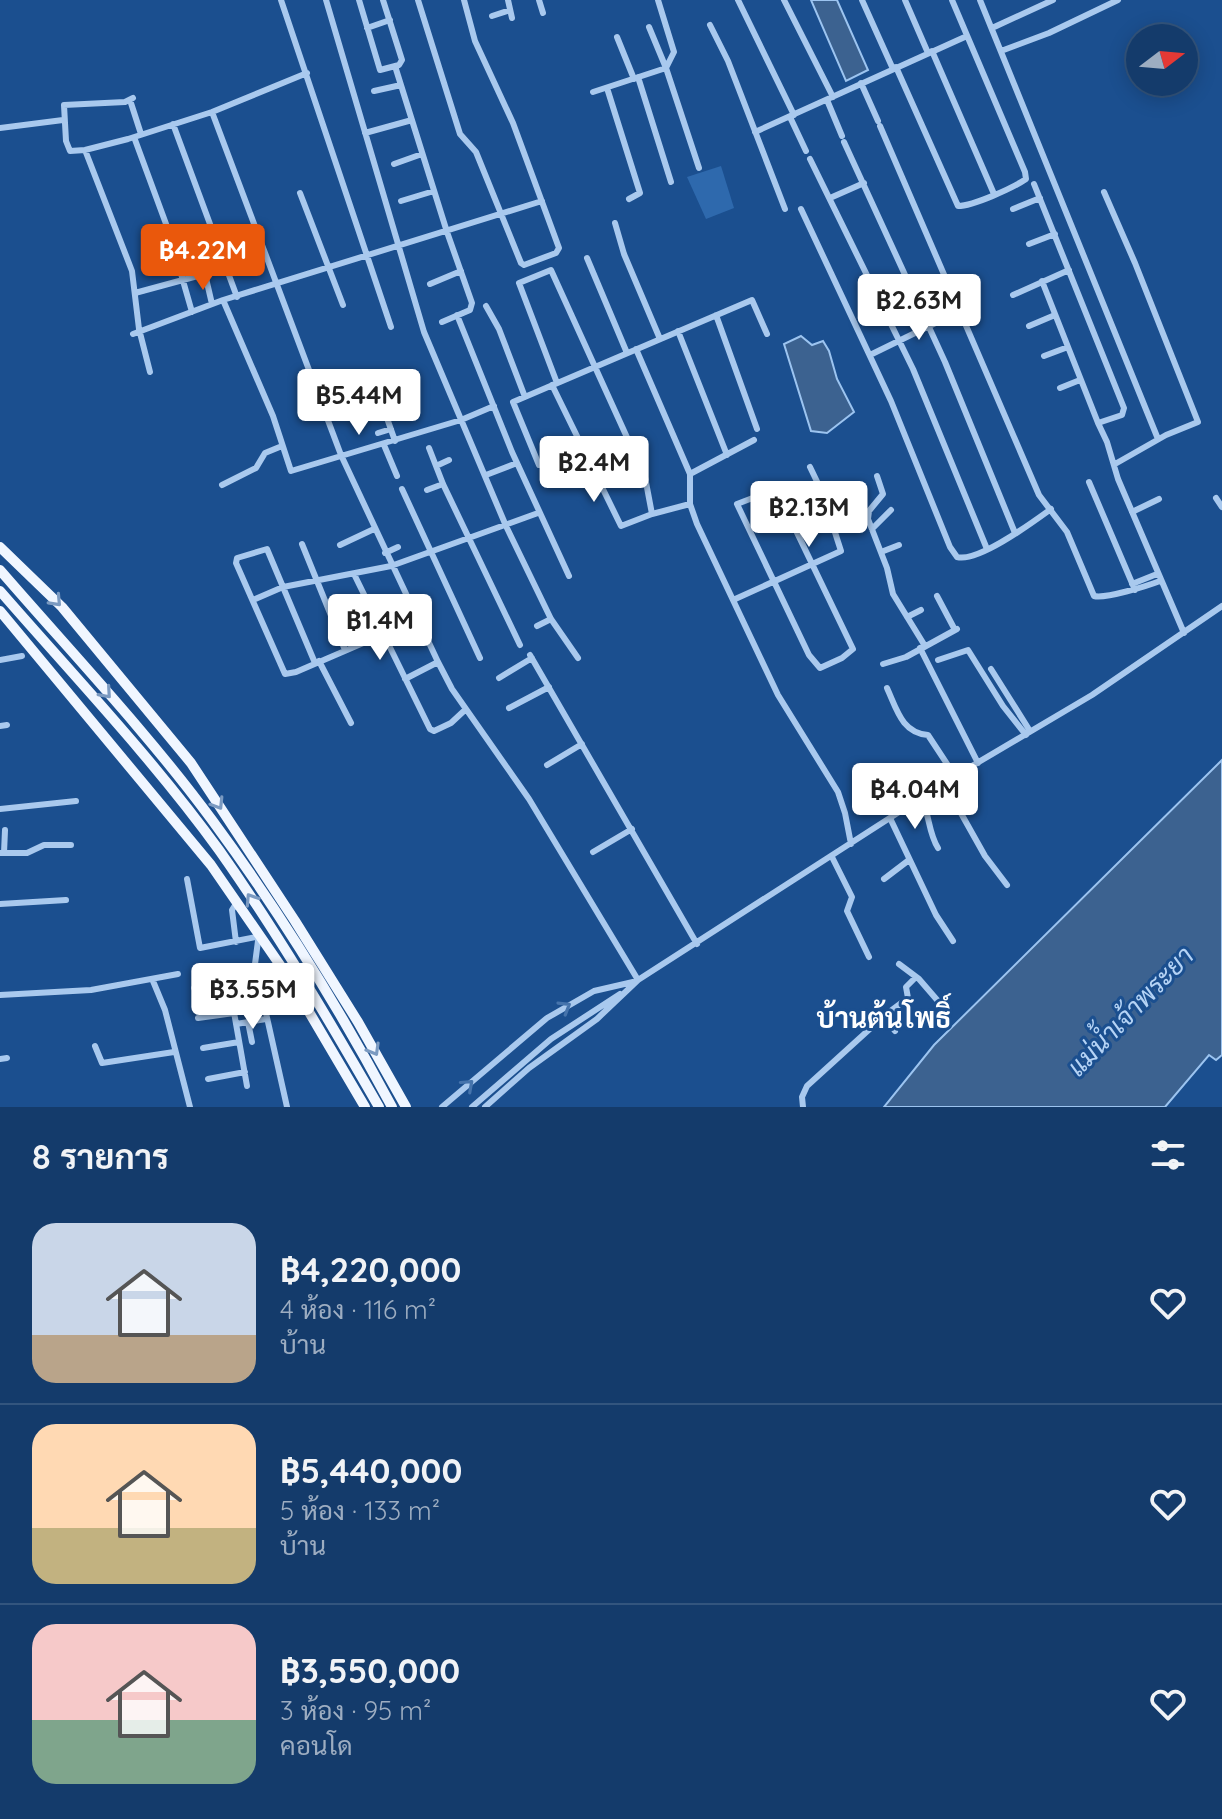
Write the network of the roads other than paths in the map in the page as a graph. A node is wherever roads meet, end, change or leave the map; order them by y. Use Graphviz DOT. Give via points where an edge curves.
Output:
graph roads {
  1 [pos="281,0"];
  2 [pos="326,0"];
  3 [pos="359,0"];
  4 [pos="383,0"];
  5 [pos="418,0"];
  6 [pos="464,0"];
  7 [pos="508,0"];
  8 [pos="539,0"];
  9 [pos="658,0"];
  10 [pos="738,0"];
  11 [pos="784,0"];
  12 [pos="862,0"];
  13 [pos="905,0"];
  14 [pos="952,0"];
  15 [pos="980,0"];
  16 [pos="1053,0"];
  17 [pos="1118,0"];
  18 [pos="543,13"];
  19 [pos="492,16"];
  20 [pos="390,20"];
  21 [pos="710,25"];
  22 [pos="649,27"];
  23 [pos="367,28"];
  24 [pos="992,28"];
  25 [pos="967,36"];
  26 [pos="617,37"];
  27 [pos="1001,51"];
  28 [pos="930,52"];
  29 [pos="395,66"];
  30 [pos="666,68"];
  31 [pos="894,68"];
  32 [pos="307,73"];
  33 [pos="636,78"];
  34 [pos="861,83"];
  35 [pos="401,85"];
  36 [pos="607,88"];
  37 [pos="374,91"];
  38 [pos="593,92"];
  39 [pos="830,99"];
  40 [pos="212,112"];
  41 [pos="792,116"];
  42 [pos="63,120"];
  43 [pos="412,120"];
  44 [pos="173,124"];
  45 [pos="0,128"];
  46 [pos="755,132"];
  47 [pos="365,133"];
  48 [pos="138,136"];
  49 [pos="85,150"];
  50 [pos="422,154"];
  51 [pos="394,164"];
  52 [pos="699,168"];
  53 [pos="671,182"];
  54 [pos="864,183"];
  55 [pos="1034,184"];
  56 [pos="434,191"];
  57 [pos="1104,192"];
  58 [pos="300,193"];
  59 [pos="994,194"];
  60 [pos="830,198"];
  61 [pos="1040,198"];
  62 [pos="629,199"];
  63 [pos="401,201"];
  64 [pos="542,201"];
  65 [pos="785,209"];
  66 [pos="801,209"];
  67 [pos="1013,209"];
  68 [pos="502,214"];
  69 [pos="615,223"];
  70 [pos="447,232"];
  71 [pos="1055,234"];
  72 [pos="1029,244"];
  73 [pos="218,245"];
  74 [pos="398,247"];
  75 [pos="197,253"];
  76 [pos="368,257"];
  77 [pos="587,258"];
  78 [pos="227,268"];
  79 [pos="329,268"];
  80 [pos="1069,270"];
  81 [pos="461,271"];
  82 [pos="205,274"];
  83 [pos="184,280"];
  84 [pos="1042,281"];
  85 [pos="277,284"];
  86 [pos="430,284"];
  87 [pos="135,293"];
  88 [pos="1013,295"];
  89 [pos="237,297"];
  90 [pos="223,300"];
  91 [pos="212,304"];
  92 [pos="343,305"];
  93 [pos="486,306"];
  94 [pos="960,311"];
  95 [pos="192,312"];
  96 [pos="457,315"];
  97 [pos="716,315"];
  98 [pos="1055,315"];
  99 [pos="442,322"];
  100 [pos="928,326"];
  101 [pos="1029,326"];
  102 [pos="391,327"];
  103 [pos="678,331"];
  104 [pos="137,333"];
  105 [pos="767,334"];
  106 [pos="660,339"];
  107 [pos="899,340"];
  108 [pos="1068,347"];
  109 [pos="636,349"];
  110 [pos="627,353"];
  111 [pos="870,355"];
  112 [pos="1044,356"];
  113 [pos="593,368"];
  114 [pos="150,372"];
  115 [pos="1080,380"];
  116 [pos="555,384"];
  117 [pos="1060,388"];
  118 [pos="525,397"];
  119 [pos="381,401"];
  120 [pos="494,406"];
  121 [pos="284,413"];
  122 [pos="273,416"];
  123 [pos="461,420"];
  124 [pos="1098,423"];
  125 [pos="391,429"];
  126 [pos="757,429"];
  127 [pos="378,433"];
  128 [pos="1158,439"];
  129 [pos="754,440"];
  130 [pos="395,441"];
  131 [pos="384,445"];
  132 [pos="282,446"];
  133 [pos="429,448"];
  134 [pos="727,455"];
  135 [pos="342,458"];
  136 [pos="449,460"];
  137 [pos="1118,462"];
  138 [pos="517,463"];
  139 [pos="539,465"];
  140 [pos="436,466"];
  141 [pos="810,467"];
  142 [pos="690,474"];
  143 [pos="486,475"];
  144 [pos="397,476"];
  145 [pos="877,476"];
  146 [pos="1089,482"];
  147 [pos="443,484"];
  148 [pos="222,485"];
  149 [pos="402,489"];
  150 [pos="427,490"];
  151 [pos="1216,498"];
  152 [pos="1159,499"];
  153 [pos="690,504"];
  154 [pos="1222,507"];
  155 [pos="1051,509"];
  156 [pos="891,510"];
  157 [pos="1132,512"];
  158 [pos="538,513"];
  159 [pos="652,514"];
  160 [pos="506,526"];
  161 [pos="374,529"];
  162 [pos="872,529"];
  163 [pos="1015,533"];
  164 [pos="468,539"];
  165 [pos="302,544"];
  166 [pos="340,545"];
  167 [pos="899,545"];
  168 [pos="0,547"];
  169 [pos="398,547"];
  170 [pos="987,549"];
  171 [pos="431,550"];
  172 [pos="881,552"];
  173 [pos="385,553"];
  174 [pos="812,564"];
  175 [pos="391,566"];
  176 [pos="0,570"];
  177 [pos="354,574"];
  178 [pos="569,576"];
  179 [pos="1159,577"];
  180 [pos="775,581"];
  181 [pos="317,582"];
  182 [pos="283,587"];
  183 [pos="1134,587"];
  184 [pos="0,591"];
  185 [pos="937,596"];
  186 [pos="253,600"];
  187 [pos="733,600"];
  188 [pos="1222,606"];
  189 [pos="921,610"];
  190 [pos="0,611"];
  191 [pos="907,617"];
  192 [pos="551,619"];
  193 [pos="537,626"];
  194 [pos="1184,633"];
  195 [pos="384,634"];
  196 [pos="520,645"];
  197 [pos="922,647"];
  198 [pos="345,650"];
  199 [pos="22,656"];
  200 [pos="480,658"];
  201 [pos="578,658"];
  202 [pos="0,660"];
  203 [pos="938,660"];
  204 [pos="317,662"];
  205 [pos="438,662"];
  206 [pos="883,664"];
  207 [pos="991,669"];
  208 [pos="499,678"];
  209 [pos="405,679"];
  210 [pos="549,687"];
  211 [pos="887,688"];
  212 [pos="509,708"];
  213 [pos="466,709"];
  214 [pos="351,723"];
  215 [pos="1028,733"];
  216 [pos="582,744"];
  217 [pos="978,763"];
  218 [pos="547,765"];
  219 [pos="955,776"];
  220 [pos="884,778"];
  221 [pos="944,783"];
  222 [pos="921,798"];
  223 [pos="76,801"];
  224 [pos="912,804"];
  225 [pos="0,809"];
  226 [pos="890,818"];
  227 [pos="632,829"];
  228 [pos="5,830"];
  229 [pos="851,844"];
  230 [pos="71,845"];
  231 [pos="938,848"];
  232 [pos="225,849"];
  233 [pos="593,852"];
  234 [pos="2,853"];
  235 [pos="832,857"];
  236 [pos="909,860"];
  237 [pos="187,879"];
  238 [pos="884,879"];
  239 [pos="1007,885"];
  240 [pos="66,900"];
  241 [pos="237,902"];
  242 [pos="0,904"];
  243 [pos="275,914"];
  244 [pos="295,921"];
  245 [pos="261,936"];
  246 [pos="953,941"];
  247 [pos="236,942"];
  248 [pos="697,944"];
  249 [pos="282,946"];
  250 [pos="869,957"];
  251 [pos="899,964"];
  252 [pos="178,974"];
  253 [pos="916,977"];
  254 [pos="289,978"];
  255 [pos="638,980"];
  256 [pos="153,981"];
  257 [pos="194,988"];
  258 [pos="260,988"];
  259 [pos="623,992"];
  260 [pos="0,995"];
  261 [pos="231,997"];
  262 [pos="938,1001"];
  263 [pos="234,1013"];
  264 [pos="884,1016"];
  265 [pos="198,1018"];
  266 [pos="266,1019"];
  267 [pos="248,1022"];
  268 [pos="236,1024"];
  269 [pos="895,1031"];
  270 [pos="239,1042"];
  271 [pos="252,1042"];
  272 [pos="95,1046"];
  273 [pos="203,1048"];
  274 [pos="174,1052"];
  275 [pos="245,1072"];
  276 [pos="208,1079"];
  277 [pos="247,1086"];
  278 [pos="490,1096"];
  279 [pos="407,1106"];
  280 [pos="190,1107"];
  281 [pos="287,1107"];
  282 [pos="365,1107"];
  283 [pos="379,1107"];
  284 [pos="392,1107"];
  285 [pos="442,1107"];
  286 [pos="472,1107"];
  287 [pos="485,1107"];
  288 [pos="500,1107"];
  289 [pos="803,1107"];
  1 -- 32 [label="street"];
  2 -- 47 [label="street"];
  3 -- 23 [label="street"];
  4 -- 20 [label="street"];
  5 -- 68 [label="street" via="460,134 476,152"];
  6 -- 64 [label="street" via="475,41"];
  7 -- 19 [label="street" via="511,14"];
  8 -- 18 [label="street"];
  9 -- 30 [label="street" via="674,52"];
  10 -- 41 [label="street"];
  11 -- 39 [label="street"];
  12 -- 31 [label="street"];
  13 -- 28 [label="street"];
  14 -- 25 [label="street"];
  15 -- 24 [label="street"];
  16 -- 24 [label="street"];
  17 -- 27 [label="street"];
  20 -- 23 [label="street"];
  20 -- 29 [label="street" via="402,60"];
  21 -- 46 [label="street"];
  22 -- 30 [label="street"];
  23 -- 29 [label="street" via="380,70"];
  24 -- 27 [label="street"];
  25 -- 28 [label="street"];
  25 -- 59 [label="street" via="1026,175 1023,182"];
  26 -- 33 [label="street"];
  27 -- 128 [label="street"];
  28 -- 31 [label="street"];
  28 -- 59 [label="street"];
  29 -- 35 [label="street"];
  30 -- 33 [label="street"];
  30 -- 52 [label="street"];
  31 -- 34 [label="street"];
  31 -- 59 [label="street" via="956,203 964,206"];
  32 -- 40 [label="street"];
  32 -- 76 [label="street"];
  33 -- 36 [label="street"];
  33 -- 53 [label="street"];
  34 -- 39 [label="street"];
  34 -- 94 [label="street"];
  35 -- 37 [label="street"];
  35 -- 43 [label="street"];
  36 -- 38 [label="street"];
  36 -- 62 [label="street" via="640,193"];
  39 -- 41 [label="street"];
  39 -- 54 [label="street"];
  40 -- 44 [label="street"];
  40 -- 85 [label="street"];
  41 -- 46 [label="street"];
  41 -- 60 [label="street"];
  42 -- 45 [label="street"];
  42 -- 48 [label="street" via="64,105 131,99"];
  42 -- 49 [label="street" via="67,147"];
  43 -- 47 [label="street"];
  43 -- 50 [label="street"];
  44 -- 48 [label="street"];
  44 -- 73 [label="street"];
  46 -- 65 [label="street"];
  47 -- 74 [label="street"];
  48 -- 49 [label="street"];
  48 -- 83 [label="street"];
  49 -- 87 [label="street" via="129,262"];
  50 -- 51 [label="street"];
  50 -- 56 [label="street"];
  54 -- 60 [label="street"];
  54 -- 100 [label="street"];
  55 -- 61 [label="street"];
  56 -- 63 [label="street"];
  56 -- 70 [label="street"];
  57 -- 128 [label="street" via="1198,422"];
  58 -- 79 [label="street"];
  60 -- 107 [label="street"];
  61 -- 67 [label="street"];
  61 -- 71 [label="street"];
  64 -- 68 [label="street"];
  64 -- 68 [label="street" via="559,251 524,265"];
  66 -- 111 [label="street"];
  68 -- 70 [label="street"];
  69 -- 106 [label="street"];
  70 -- 74 [label="street"];
  70 -- 81 [label="street"];
  71 -- 72 [label="street"];
  71 -- 80 [label="street"];
  73 -- 75 [label="street"];
  73 -- 78 [label="street"];
  74 -- 76 [label="street"];
  74 -- 123 [label="street" via="424,332"];
  76 -- 79 [label="street"];
  76 -- 102 [label="street"];
  77 -- 110 [label="street"];
  78 -- 82 [label="street"];
  78 -- 89 [label="street"];
  79 -- 85 [label="street"];
  79 -- 92 [label="street"];
  80 -- 84 [label="street"];
  80 -- 124 [label="street" via="1124,408 1122,415"];
  81 -- 86 [label="street"];
  81 -- 96 [label="street" via="473,307"];
  82 -- 83 [label="street"];
  82 -- 91 [label="street"];
  83 -- 87 [label="street"];
  83 -- 95 [label="street"];
  84 -- 88 [label="street"];
  84 -- 98 [label="street"];
  85 -- 89 [label="street"];
  85 -- 135 [label="street"];
  87 -- 104 [label="street"];
  89 -- 90 [label="street"];
  90 -- 91 [label="street"];
  90 -- 122 [label="street"];
  91 -- 95 [label="street"];
  93 -- 118 [label="street"];
  94 -- 100 [label="street"];
  94 -- 155 [label="street" via="1039,495"];
  95 -- 104 [label="street"];
  96 -- 99 [label="street"];
  96 -- 120 [label="street"];
  97 -- 103 [label="street"];
  97 -- 105 [label="street" via="752,300"];
  97 -- 126 [label="street"];
  98 -- 101 [label="street"];
  98 -- 108 [label="street"];
  100 -- 107 [label="street"];
  100 -- 163 [label="street"];
  103 -- 106 [label="street"];
  103 -- 134 [label="street"];
  104 -- 114 [label="street"];
  106 -- 109 [label="street"];
  107 -- 111 [label="street"];
  107 -- 170 [label="street"];
  108 -- 112 [label="street"];
  108 -- 115 [label="street"];
  109 -- 110 [label="street"];
  109 -- 142 [label="street"];
  110 -- 113 [label="street"];
  111 -- 170 [label="street" via="953,553 967,559"];
  113 -- 116 [label="street"];
  113 -- 116 [label="street" via="551,270 519,283"];
  113 -- 159 [label="street" via="645,477"];
  115 -- 117 [label="street"];
  115 -- 124 [label="street"];
  116 -- 118 [label="street"];
  116 -- 159 [label="street" via="621,526"];
  118 -- 139 [label="street" via="513,402"];
  119 -- 125 [label="street"];
  120 -- 123 [label="street"];
  120 -- 138 [label="street"];
  121 -- 122 [label="street"];
  122 -- 132 [label="street"];
  123 -- 130 [label="street"];
  123 -- 143 [label="street"];
  124 -- 137 [label="street"];
  125 -- 127 [label="street"];
  125 -- 130 [label="street"];
  128 -- 137 [label="street"];
  129 -- 134 [label="street"];
  130 -- 131 [label="street"];
  131 -- 135 [label="street"];
  131 -- 144 [label="street"];
  132 -- 135 [label="street" via="291,471"];
  132 -- 148 [label="street" via="265,453 256,468"];
  133 -- 140 [label="street"];
  134 -- 142 [label="street"];
  135 -- 161 [label="street"];
  136 -- 140 [label="street"];
  137 -- 157 [label="street" via="1118,479"];
  138 -- 143 [label="street"];
  138 -- 158 [label="street"];
  140 -- 147 [label="street"];
  141 -- 174 [label="street" via="841,551"];
  142 -- 153 [label="street"];
  143 -- 160 [label="street"];
  145 -- 162 [label="street" via="883,494 868,515"];
  146 -- 183 [label="street"];
  147 -- 150 [label="street"];
  147 -- 164 [label="street"];
  149 -- 171 [label="street"];
  151 -- 154 [label="street"];
  152 -- 157 [label="street"];
  153 -- 159 [label="street"];
  153 -- 187 [label="street"];
  155 -- 163 [label="street"];
  155 -- 183 [label="street" via="1067,532 1094,596"];
  156 -- 162 [label="street"];
  157 -- 179 [label="street"];
  158 -- 160 [label="street"];
  158 -- 178 [label="street"];
  160 -- 164 [label="street"];
  160 -- 192 [label="street"];
  161 -- 166 [label="street"];
  161 -- 173 [label="street"];
  162 -- 172 [label="street"];
  163 -- 170 [label="street"];
  164 -- 171 [label="street"];
  164 -- 196 [label="street"];
  165 -- 181 [label="street"];
  167 -- 172 [label="street"];
  168 -- 244 [label="main road, one-way" via="62,607 170,735"];
  169 -- 173 [label="street"];
  171 -- 175 [label="street"];
  171 -- 200 [label="street"];
  172 -- 191 [label="street" via="893,594"];
  173 -- 175 [label="street"];
  174 -- 180 [label="street"];
  174 -- 180 [label="street" via="776,489 737,504"];
  174 -- 180 [label="street" via="853,649 831,663 820,668 809,655"];
  175 -- 177 [label="street"];
  175 -- 205 [label="street"];
  176 -- 232 [label="main road, one-way" via="148,741"];
  177 -- 181 [label="street"];
  177 -- 195 [label="street"];
  179 -- 183 [label="street"];
  179 -- 194 [label="street"];
  180 -- 187 [label="street"];
  181 -- 182 [label="street"];
  181 -- 198 [label="street"];
  182 -- 186 [label="street"];
  182 -- 186 [label="street" via="267,549 237,558"];
  182 -- 204 [label="street"];
  184 -- 232 [label="main road"];
  185 -- 197 [label="street" via="956,630"];
  186 -- 204 [label="street" via="285,674"];
  187 -- 229 [label="street" via="778,695 838,792"];
  188 -- 194 [label="street"];
  189 -- 191 [label="street"];
  190 -- 241 [label="main road"];
  191 -- 197 [label="street"];
  192 -- 193 [label="street"];
  192 -- 201 [label="street"];
  194 -- 215 [label="street"];
  195 -- 198 [label="street"];
  195 -- 209 [label="street"];
  197 -- 206 [label="street"];
  197 -- 217 [label="street"];
  198 -- 204 [label="street"];
  199 -- 202 [label="street"];
  203 -- 215 [label="street" via="968,650 996,696"];
  204 -- 214 [label="street"];
  205 -- 209 [label="street"];
  205 -- 213 [label="street"];
  207 -- 215 [label="street"];
  208 -- 210 [label="street" via="531,657"];
  209 -- 213 [label="street" via="432,731"];
  210 -- 212 [label="street"];
  210 -- 216 [label="street"];
  211 -- 219 [label="street" via="904,724 928,735"];
  213 -- 255 [label="street" via="529,799"];
  215 -- 217 [label="street"];
  216 -- 218 [label="street"];
  216 -- 227 [label="street"];
  217 -- 219 [label="street"];
  219 -- 221 [label="street"];
  220 -- 224 [label="street" via="901,787"];
  221 -- 222 [label="street"];
  221 -- 239 [label="street"];
  222 -- 224 [label="street"];
  222 -- 231 [label="street"];
  223 -- 225 [label="street"];
  224 -- 226 [label="street"];
  226 -- 229 [label="street"];
  226 -- 236 [label="street"];
  227 -- 233 [label="street"];
  227 -- 248 [label="street"];
  228 -- 234 [label="street"];
  229 -- 235 [label="street"];
  230 -- 234 [label="street"];
  232 -- 243 [label="main road"];
  249 -- 232 [label="main road, one-way"];
  235 -- 248 [label="street"];
  235 -- 250 [label="street" via="852,897 847,911"];
  236 -- 238 [label="street"];
  236 -- 246 [label="street"];
  237 -- 247 [label="street" via="200,948"];
  240 -- 242 [label="street"];
  241 -- 245 [label="main road"];
  241 -- 247 [label="street" via="232,910"];
  243 -- 244 [label="main road"];
  243 -- 284 [label="main road"];
  244 -- 279 [label="main road, one-way"];
  245 -- 247 [label="street"];
  245 -- 254 [label="main road"];
  245 -- 258 [label="street" via="255,964"];
  248 -- 255 [label="street"];
  249 -- 254 [label="main road"];
  249 -- 283 [label="main road"];
  251 -- 253 [label="street"];
  252 -- 256 [label="street"];
  253 -- 262 [label="street"];
  253 -- 264 [label="street" via="906,987 908,998"];
  254 -- 282 [label="main road"];
  255 -- 259 [label="street"];
  285 -- 255 [label="street, one-way" via="537,1025 594,991"];
  256 -- 260 [label="street"];
  256 -- 274 [label="street"];
  257 -- 261 [label="street" via="229,984"];
  258 -- 261 [label="street"];
  258 -- 266 [label="street"];
  259 -- 278 [label="street" via="597,1019"];
  259 -- 278 [label="street" via="551,1039 505,1076"];
  261 -- 263 [label="street"];
  263 -- 265 [label="street"];
  263 -- 268 [label="street"];
  264 -- 269 [label="street"];
  264 -- 289 [label="street" via="807,1086"];
  266 -- 267 [label="street"];
  266 -- 281 [label="street"];
  267 -- 268 [label="street"];
  267 -- 271 [label="street"];
  268 -- 270 [label="street"];
  270 -- 273 [label="street"];
  270 -- 275 [label="street"];
  272 -- 274 [label="street" via="102,1063"];
  274 -- 280 [label="street"];
  275 -- 276 [label="street"];
  275 -- 277 [label="street"];
  278 -- 286 [label="street"];
  278 -- 287 [label="street"];
  278 -- 288 [label="street"];
}
